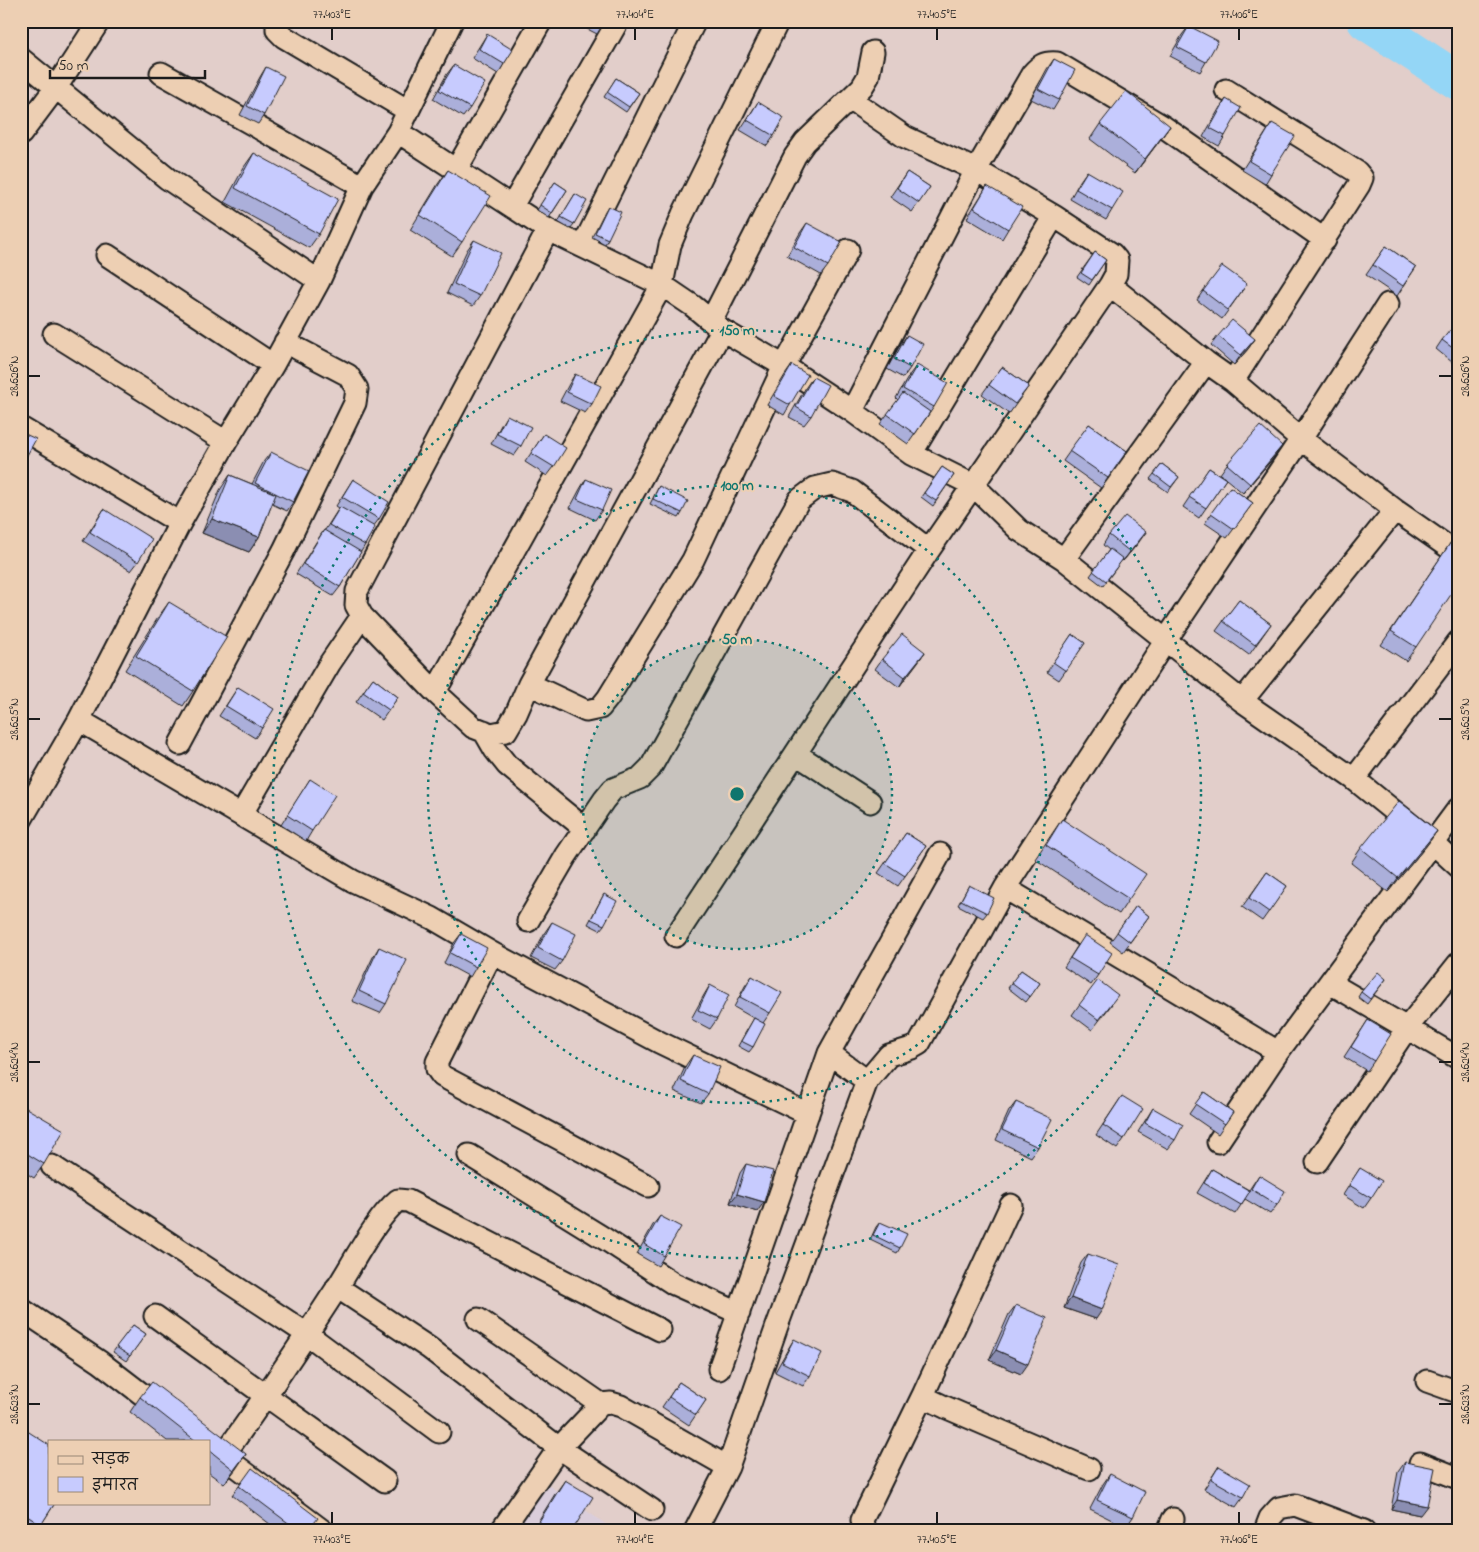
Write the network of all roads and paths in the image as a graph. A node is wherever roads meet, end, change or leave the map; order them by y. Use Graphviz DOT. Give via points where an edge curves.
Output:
graph roads {
  1 [pos="99,21"];
  2 [pos="277,21"];
  3 [pos="452,21"];
  4 [pos="541,21"];
  5 [pos="618,21"];
  6 [pos="695,21"];
  7 [pos="778,21"];
  8 [pos="873,52"];
  9 [pos="21,59"];
  10 [pos="161,73"];
  11 [pos="57,86"];
  12 [pos="1226,90"];
  13 [pos="850,99"];
  14 [pos="408,110"];
  15 [pos="398,132"];
  16 [pos="21,134"];
  17 [pos="456,170"];
  18 [pos="976,170"];
  19 [pos="362,186"];
  20 [pos="512,206"];
  21 [pos="1054,216"];
  22 [pos="548,230"];
  23 [pos="1325,240"];
  24 [pos="583,246"];
  25 [pos="848,250"];
  26 [pos="107,254"];
  27 [pos="319,281"];
  28 [pos="662,285"];
  29 [pos="1110,285"];
  30 [pos="1388,304"];
  31 [pos="716,325"];
  32 [pos="54,334"];
  33 [pos="285,342"];
  34 [pos="1206,362"];
  35 [pos="273,365"];
  36 [pos="784,366"];
  37 [pos="1233,381"];
  38 [pos="852,411"];
  39 [pos="21,428"];
  40 [pos="1301,439"];
  41 [pos="226,442"];
  42 [pos="911,454"];
  43 [pos="973,485"];
  44 [pos="1395,510"];
  45 [pos="180,523"];
  46 [pos="929,550"];
  47 [pos="1458,554"];
  48 [pos="1064,559"];
  49 [pos="362,616"];
  50 [pos="1166,640"];
  51 [pos="1458,642"];
  52 [pos="529,684"];
  53 [pos="435,692"];
  54 [pos="1242,701"];
  55 [pos="79,720"];
  56 [pos="484,731"];
  57 [pos="180,744"];
  58 [pos="796,754"];
  59 [pos="1354,779"];
  60 [pos="870,802"];
  61 [pos="1458,809"];
  62 [pos="241,815"];
  63 [pos="21,820"];
  64 [pos="585,829"];
  65 [pos="1433,843"];
  66 [pos="940,854"];
  67 [pos="1458,866"];
  68 [pos="1005,888"];
  69 [pos="528,921"];
  70 [pos="676,936"];
  71 [pos="492,953"];
  72 [pos="1456,969"];
  73 [pos="1330,983"];
  74 [pos="1407,1028"];
  75 [pos="1278,1052"];
  76 [pos="829,1053"];
  77 [pos="1458,1058"];
  78 [pos="867,1081"];
  79 [pos="808,1114"];
  80 [pos="1218,1142"];
  81 [pos="469,1155"];
  82 [pos="1317,1162"];
  83 [pos="52,1166"];
  84 [pos="648,1186"];
  85 [pos="1011,1205"];
  86 [pos="337,1286"];
  87 [pos="21,1309"];
  88 [pos="739,1313"];
  89 [pos="155,1316"];
  90 [pos="478,1319"];
  91 [pos="660,1330"];
  92 [pos="307,1334"];
  93 [pos="719,1369"];
  94 [pos="1427,1381"];
  95 [pos="1458,1392"];
  96 [pos="924,1393"];
  97 [pos="267,1397"];
  98 [pos="602,1404"];
  99 [pos="439,1432"];
  100 [pos="202,1440"];
  101 [pos="559,1448"];
  102 [pos="216,1451"];
  103 [pos="1420,1463"];
  104 [pos="728,1467"];
  105 [pos="1089,1469"];
  106 [pos="1458,1478"];
  107 [pos="385,1482"];
  108 [pos="652,1510"];
  109 [pos="323,1531"];
  110 [pos="501,1531"];
  111 [pos="695,1531"];
  112 [pos="864,1531"];
  113 [pos="1265,1531"];
  114 [pos="1364,1531"];
  1 -- 11 [label="street"];
  2 -- 14 [label="street" via="277,30 284,37"];
  3 -- 14 [label="street"];
  4 -- 17 [label="street"];
  5 -- 20 [label="street"];
  6 -- 24 [label="street"];
  7 -- 28 [label="street" via="683,214 670,245"];
  8 -- 13 [label="street" via="868,77"];
  9 -- 11 [label="street"];
  10 -- 19 [label="street"];
  11 -- 16 [label="street"];
  11 -- 27 [label="street" via="168,179"];
  12 -- 23 [label="street" via="1360,175 1361,181"];
  13 -- 18 [label="street" via="905,137"];
  13 -- 31 [label="street" via="805,142 795,156"];
  14 -- 15 [label="street"];
  15 -- 17 [label="street"];
  15 -- 19 [label="street"];
  17 -- 20 [label="street"];
  18 -- 21 [label="street"];
  18 -- 23 [label="street" via="1032,74 1047,62 1057,63 1164,127"];
  18 -- 38 [label="street"];
  19 -- 27 [label="street"];
  20 -- 22 [label="street"];
  21 -- 29 [label="street" via="1117,260 1116,274"];
  21 -- 42 [label="street"];
  22 -- 24 [label="street"];
  22 -- 49 [label="street" via="357,591 356,605"];
  23 -- 37 [label="street"];
  24 -- 28 [label="street"];
  25 -- 36 [label="street"];
  26 -- 35 [label="street"];
  27 -- 33 [label="street"];
  28 -- 31 [label="street"];
  28 -- 53 [label="street"];
  29 -- 34 [label="street"];
  29 -- 43 [label="street"];
  30 -- 40 [label="street"];
  31 -- 36 [label="street"];
  31 -- 52 [label="street"];
  32 -- 41 [label="street"];
  33 -- 35 [label="street"];
  33 -- 57 [label="street" via="348,376 357,389 356,403 284,550"];
  34 -- 37 [label="street"];
  34 -- 48 [label="street"];
  35 -- 41 [label="street"];
  36 -- 38 [label="street"];
  36 -- 52 [label="street" via="693,560 600,708 586,711"];
  37 -- 40 [label="street"];
  38 -- 42 [label="street"];
  39 -- 45 [label="street"];
  40 -- 44 [label="street"];
  40 -- 50 [label="street"];
  41 -- 45 [label="street"];
  42 -- 43 [label="street"];
  43 -- 46 [label="street"];
  43 -- 48 [label="street" via="1019,530"];
  44 -- 47 [label="street"];
  44 -- 54 [label="street"];
  45 -- 55 [label="street"];
  46 -- 58 [label="street"];
  46 -- 64 [label="street" via="852,490 832,484 815,488 799,500 651,767 640,778 613,788"];
  48 -- 50 [label="street"];
  49 -- 53 [label="street"];
  49 -- 62 [label="street" via="330,663"];
  50 -- 54 [label="street"];
  50 -- 68 [label="street"];
  51 -- 59 [label="street"];
  52 -- 56 [label="street" via="506,731 491,734"];
  53 -- 56 [label="street" via="473,727"];
  54 -- 59 [label="street"];
  55 -- 62 [label="street"];
  55 -- 63 [label="street"];
  56 -- 64 [label="street" via="508,764"];
  58 -- 60 [label="street"];
  58 -- 70 [label="street"];
  59 -- 65 [label="street"];
  61 -- 65 [label="street"];
  62 -- 71 [label="street" via="353,881 432,918"];
  64 -- 69 [label="street"];
  65 -- 67 [label="street"];
  65 -- 73 [label="street"];
  66 -- 76 [label="street"];
  68 -- 75 [label="street"];
  68 -- 78 [label="street" via="919,1044 889,1055"];
  71 -- 79 [label="street" via="659,1042"];
  71 -- 84 [label="street" via="437,1062 437,1069 442,1076"];
  72 -- 74 [label="street"];
  73 -- 74 [label="street"];
  73 -- 75 [label="street"];
  74 -- 77 [label="street"];
  74 -- 82 [label="street"];
  75 -- 80 [label="street"];
  76 -- 78 [label="street"];
  76 -- 79 [label="street"];
  78 -- 104 [label="street"];
  79 -- 88 [label="street"];
  81 -- 88 [label="street" via="674,1284"];
  83 -- 92 [label="street"];
  85 -- 96 [label="street"];
  86 -- 91 [label="street" via="390,1206 398,1200 408,1201"];
  86 -- 92 [label="street"];
  86 -- 101 [label="street" via="429,1348"];
  87 -- 100 [label="street" via="100,1362"];
  88 -- 93 [label="street"];
  89 -- 97 [label="street"];
  90 -- 98 [label="street"];
  92 -- 97 [label="street"];
  92 -- 99 [label="street"];
  94 -- 95 [label="street"];
  96 -- 105 [label="street" via="926,1398 945,1408"];
  96 -- 112 [label="street" via="862,1520"];
  97 -- 102 [label="street"];
  97 -- 107 [label="street"];
  98 -- 101 [label="street"];
  98 -- 104 [label="street" via="621,1406"];
  101 -- 108 [label="street"];
  101 -- 110 [label="street"];
  102 -- 109 [label="street"];
  103 -- 106 [label="street"];
  104 -- 111 [label="street"];
  113 -- 114 [label="street" via="1279,1508 1295,1505"];
}
